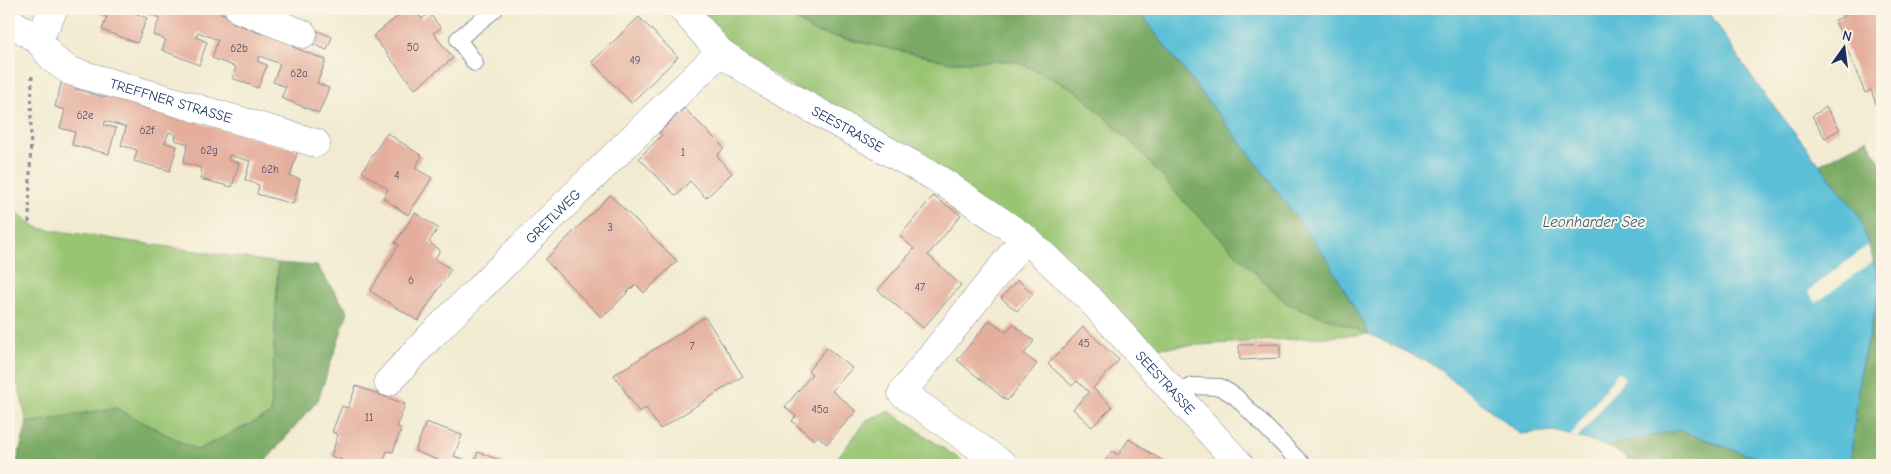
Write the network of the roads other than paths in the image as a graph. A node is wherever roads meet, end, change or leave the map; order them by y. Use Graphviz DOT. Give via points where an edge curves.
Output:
graph roads {
  1 [pos="54,9"];
  2 [pos="239,9"];
  3 [pos="495,9"];
  4 [pos="683,9"];
  5 [pos="9,21"];
  6 [pos="303,34"];
  7 [pos="38,40"];
  8 [pos="720,52"];
  9 [pos="476,63"];
  10 [pos="316,143"];
  11 [pos="1025,238"];
  12 [pos="388,382"];
  13 [pos="1178,396"];
  14 [pos="1004,465"];
  15 [pos="1240,465"];
  16 [pos="1303,465"];
  1 -- 7 [label="street"];
  2 -- 6 [label="street"];
  3 -- 9 [label="lane" via="458,39"];
  4 -- 8 [label="street, SEESTRASSE"];
  5 -- 7 [label="street, TREFFNER STRASSE"];
  7 -- 10 [label="street, TREFFNER STRASSE" via="53,59 70,71"];
  8 -- 11 [label="street, SEESTRASSE" via="771,86 940,180"];
  8 -- 12 [label="street, GRETLWEG" via="430,336"];
  11 -- 13 [label="street, SEESTRASSE" via="1088,297"];
  11 -- 14 [label="street" via="902,393"];
  13 -- 15 [label="street, SEESTRASSE"];
  13 -- 16 [label="lane" via="1191,386 1220,387 1235,396"];
}
